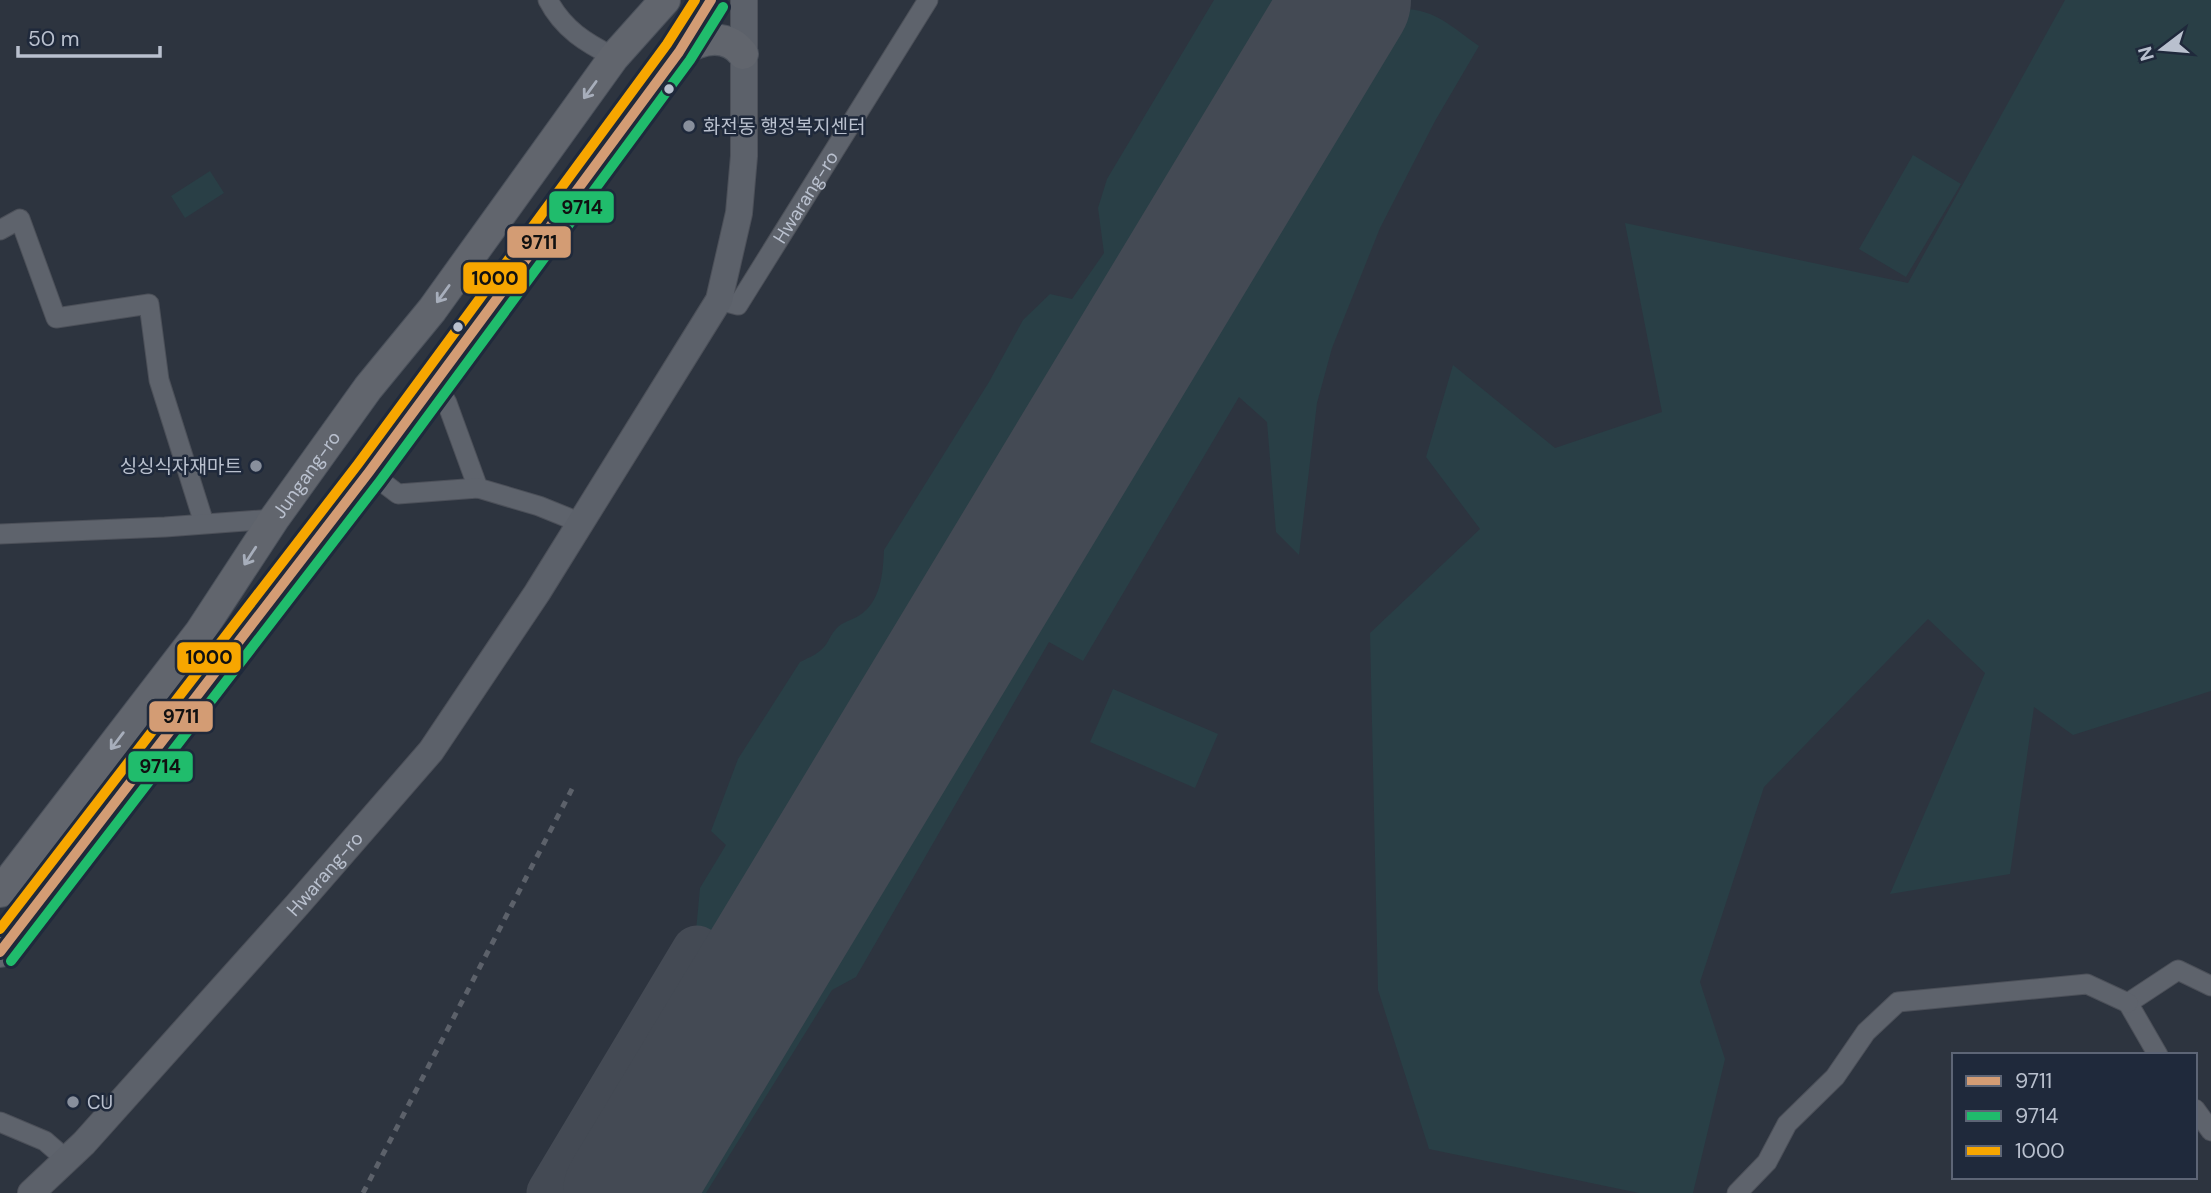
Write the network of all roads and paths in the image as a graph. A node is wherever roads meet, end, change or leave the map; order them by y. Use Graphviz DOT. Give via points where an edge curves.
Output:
graph roads {
  1 [pos="548,0"];
  2 [pos="665,0"];
  3 [pos="711,0"];
  4 [pos="744,0"];
  5 [pos="928,0"];
  6 [pos="678,52"];
  7 [pos="743,54"];
  8 [pos="614,58"];
  9 [pos="0,230"];
  10 [pos="719,300"];
  11 [pos="435,382"];
  12 [pos="369,472"];
  13 [pos="478,488"];
  14 [pos="274,519"];
  15 [pos="204,523"];
  16 [pos="581,523"];
  17 [pos="0,534"];
  18 [pos="0,892"];
  19 [pos="0,952"];
  20 [pos="2211,986"];
  21 [pos="2127,1003"];
  22 [pos="2157,1053"];
  23 [pos="2197,1112"];
  24 [pos="0,1122"];
  25 [pos="2211,1131"];
  26 [pos="68,1161"];
  27 [pos="31,1193"];
  28 [pos="1737,1193"];
  1 -- 8 [label="street" via="565,25"];
  2 -- 8 [label="main road, Jungang-ro"];
  3 -- 6 [label="main road"];
  4 -- 7 [label="main road, Hwarang-ro"];
  5 -- 10 [label="street, Hwarang-ro" via="738,306"];
  6 -- 7 [label="main road" via="713,40 733,44"];
  6 -- 11 [label="main road"];
  7 -- 10 [label="main road, Hwarang-ro" via="744,156 739,213"];
  8 -- 14 [label="main road, Jungang-ro, one-way"];
  9 -- 15 [label="street" via="20,219 56,318 149,304 159,380"];
  10 -- 16 [label="main road, Hwarang-ro"];
  11 -- 12 [label="main road"];
  11 -- 13 [label="street"];
  12 -- 13 [label="street" via="398,494"];
  12 -- 19 [label="main road"];
  13 -- 16 [label="street"];
  14 -- 15 [label="street"];
  14 -- 18 [label="main road, Jungang-ro, one-way" via="200,632"];
  15 -- 17 [label="street"];
  16 -- 26 [label="main road, Hwarang-ro" via="431,751"];
  20 -- 21 [label="street" via="2178,970"];
  21 -- 22 [label="street"];
  21 -- 28 [label="street" via="2087,984 1899,1002 1866,1032 1835,1077 1787,1124 1767,1162"];
  23 -- 25 [label="street"];
  24 -- 26 [label="street" via="45,1141"];
  26 -- 27 [label="main road, Hwarang-ro"];
}
